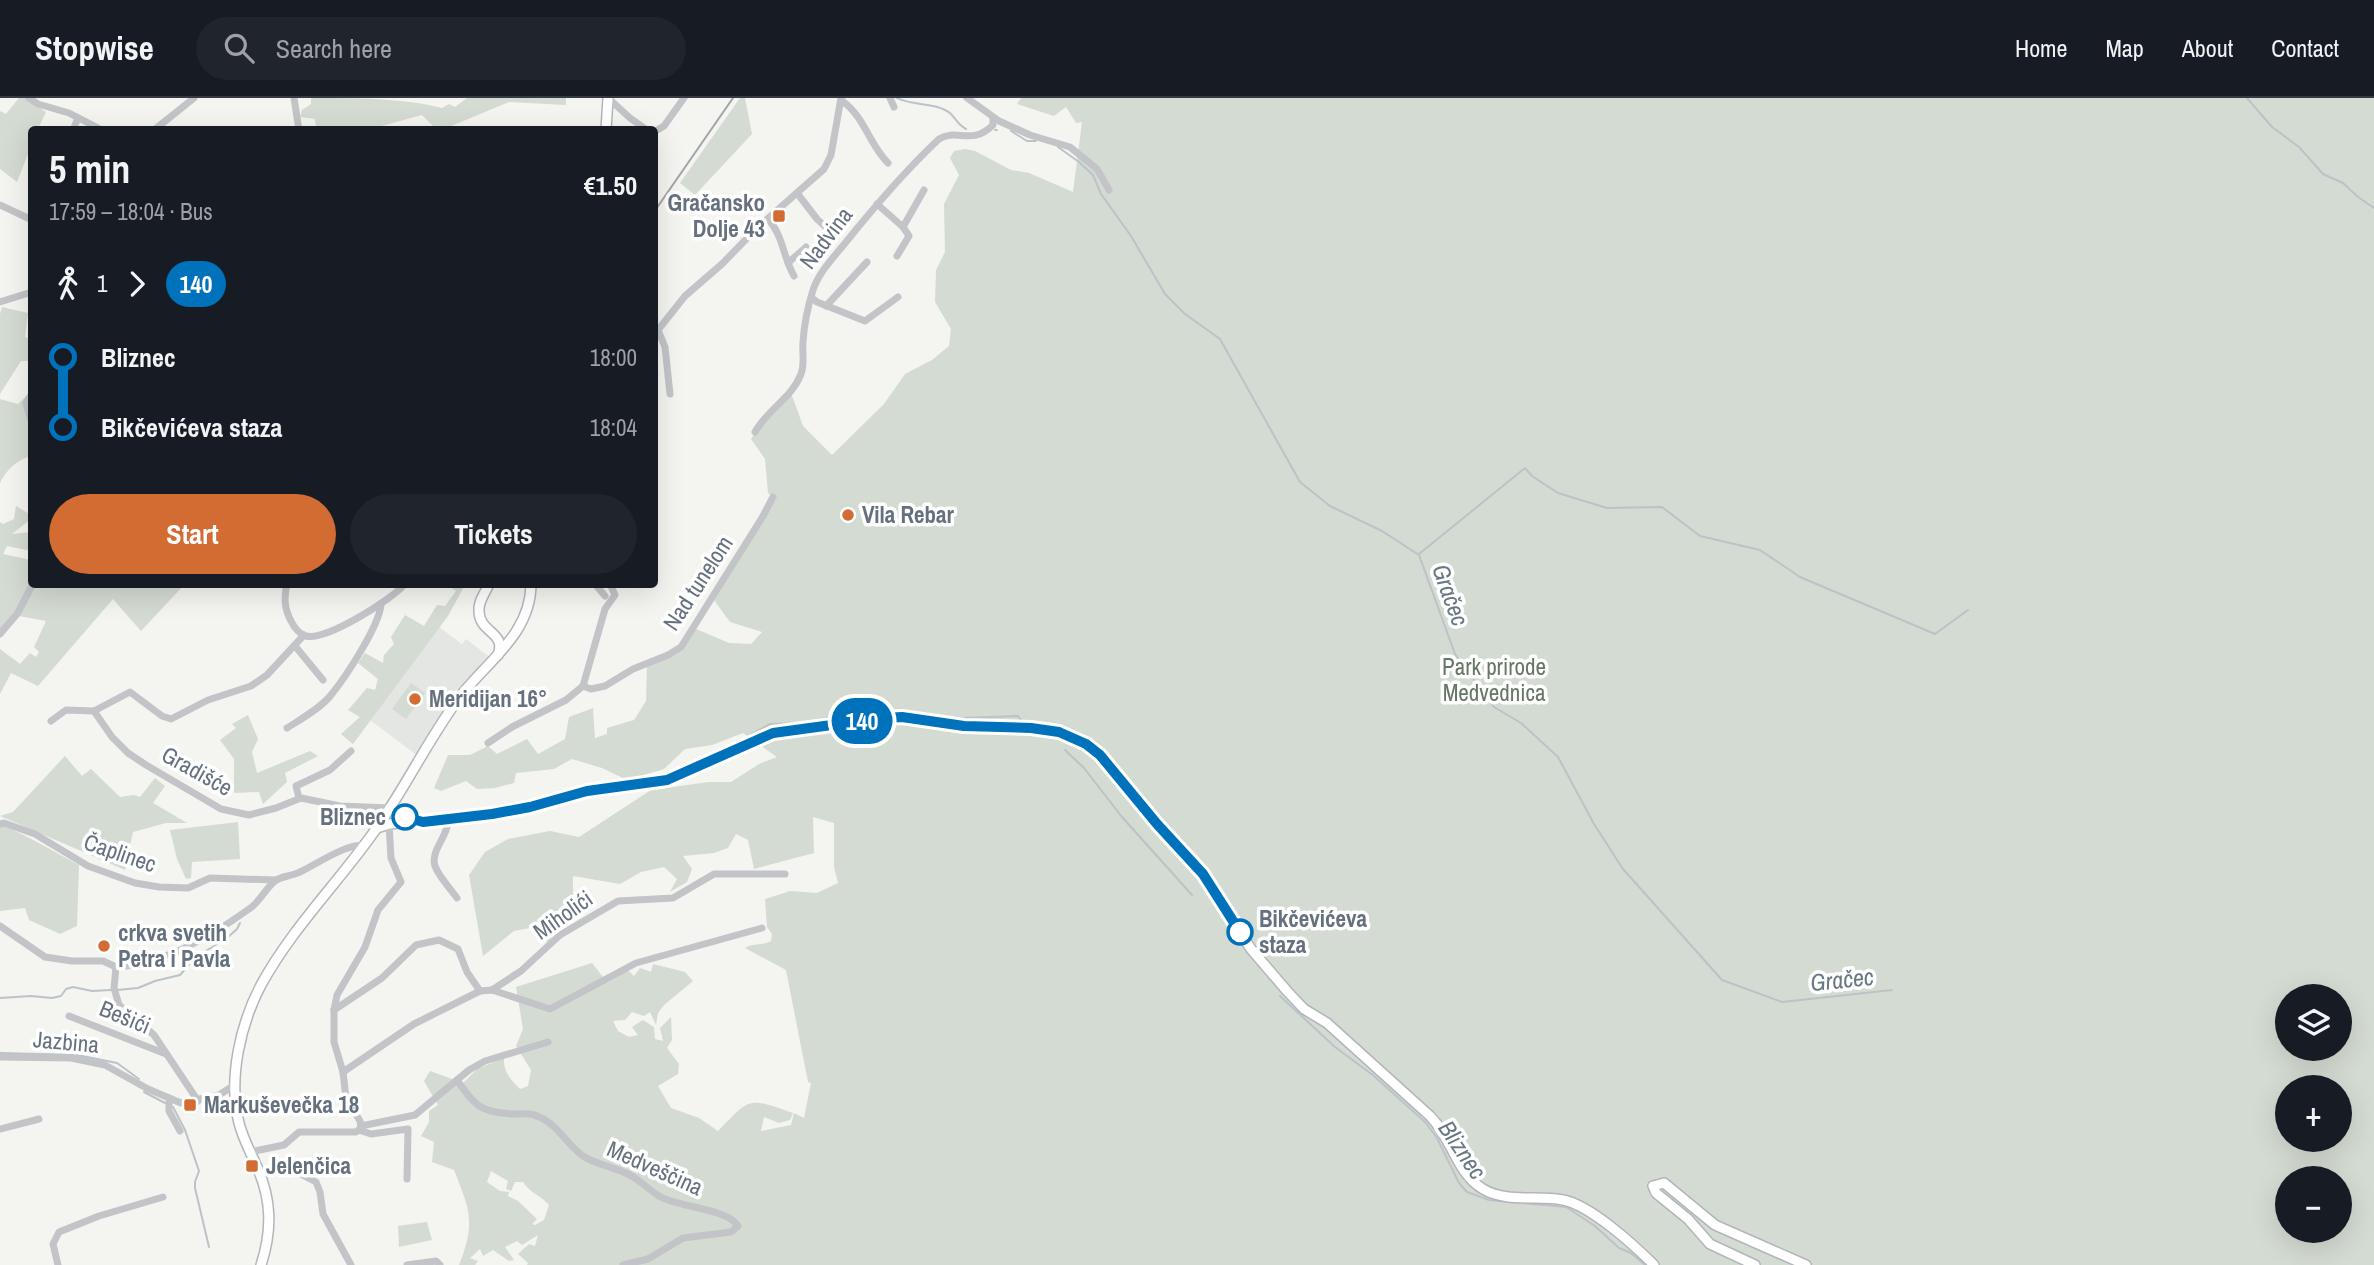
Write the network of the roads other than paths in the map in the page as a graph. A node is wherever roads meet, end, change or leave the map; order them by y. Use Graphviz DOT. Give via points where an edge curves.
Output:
graph roads {
  1 [pos="29,98"];
  2 [pos="194,98"];
  3 [pos="294,98"];
  4 [pos="608,98"];
  5 [pos="684,98"];
  6 [pos="890,98"];
  7 [pos="967,98"];
  8 [pos="975,98"];
  9 [pos="841,99"];
  10 [pos="894,107"];
  11 [pos="984,110"];
  12 [pos="78,118"];
  13 [pos="993,118"];
  14 [pos="75,126"];
  15 [pos="94,126"];
  16 [pos="159,126"];
  17 [pos="298,126"];
  18 [pos="606,126"];
  19 [pos="641,126"];
  20 [pos="658,130"];
  21 [pos="888,163"];
  22 [pos="924,190"];
  23 [pos="1109,190"];
  24 [pos="797,193"];
  25 [pos="877,204"];
  26 [pos="0,205"];
  27 [pos="28,218"];
  28 [pos="768,219"];
  29 [pos="903,227"];
  30 [pos="830,231"];
  31 [pos="806,247"];
  32 [pos="897,256"];
  33 [pos="867,262"];
  34 [pos="788,263"];
  35 [pos="794,276"];
  36 [pos="28,293"];
  37 [pos="813,298"];
  38 [pos="898,298"];
  39 [pos="0,302"];
  40 [pos="826,306"];
  41 [pos="658,330"];
  42 [pos="658,335"];
  43 [pos="670,394"];
  44 [pos="755,432"];
  45 [pos="773,497"];
  46 [pos="31,588"];
  47 [pos="286,588"];
  48 [pos="400,588"];
  49 [pos="487,588"];
  50 [pos="530,588"];
  51 [pos="598,588"];
  52 [pos="612,588"];
  53 [pos="605,596"];
  54 [pos="381,604"];
  55 [pos="0,634"];
  56 [pos="304,635"];
  57 [pos="497,638"];
  58 [pos="512,639"];
  59 [pos="295,646"];
  60 [pos="497,657"];
  61 [pos="323,680"];
  62 [pos="583,686"];
  63 [pos="94,711"];
  64 [pos="51,721"];
  65 [pos="287,728"];
  66 [pos="488,743"];
  67 [pos="351,751"];
  68 [pos="299,798"];
  69 [pos="390,808"];
  70 [pos="449,819"];
  71 [pos="419,822"];
  72 [pos="0,824"];
  73 [pos="389,824"];
  74 [pos="377,828"];
  75 [pos="364,846"];
  76 [pos="785,874"];
  77 [pos="275,880"];
  78 [pos="457,898"];
  79 [pos="0,926"];
  80 [pos="762,928"];
  81 [pos="116,967"];
  82 [pos="492,990"];
  83 [pos="480,991"];
  84 [pos="334,1010"];
  85 [pos="69,1016"];
  86 [pos="548,1042"];
  87 [pos="167,1054"];
  88 [pos="0,1057"];
  89 [pos="343,1072"];
  90 [pos="236,1079"];
  91 [pos="457,1080"];
  92 [pos="223,1093"];
  93 [pos="169,1100"];
  94 [pos="198,1101"];
  95 [pos="235,1101"];
  96 [pos="39,1119"];
  97 [pos="360,1128"];
  98 [pos="0,1129"];
  99 [pos="180,1131"];
  100 [pos="250,1152"];
  101 [pos="258,1170"];
  102 [pos="407,1180"];
  103 [pos="163,1197"];
  104 [pos="58,1265"];
  105 [pos="261,1265"];
  106 [pos="351,1265"];
  107 [pos="407,1265"];
  108 [pos="440,1265"];
  109 [pos="623,1265"];
  110 [pos="1654,1265"];
  111 [pos="1755,1265"];
  112 [pos="1807,1265"];
  1 -- 12 [label="street"];
  2 -- 16 [label="street"];
  3 -- 17 [label="street"];
  4 -- 18 [label="main road"];
  4 -- 19 [label="street"];
  5 -- 20 [label="street"];
  6 -- 10 [label="street"];
  7 -- 11 [label="street"];
  8 -- 11 [label="street"];
  9 -- 21 [label="street" via="862,120"];
  9 -- 24 [label="street" via="829,160"];
  11 -- 13 [label="street"];
  12 -- 14 [label="street"];
  12 -- 15 [label="street"];
  13 -- 23 [label="street" via="1070,147 1097,169"];
  13 -- 25 [label="street, Nadvina" via="993,125 981,134 939,139"];
  22 -- 29 [label="street"];
  24 -- 28 [label="street"];
  24 -- 30 [label="street"];
  25 -- 29 [label="street, Nadvina"];
  25 -- 37 [label="street, Nadvina" via="824,269"];
  26 -- 27 [label="street"];
  28 -- 34 [label="street"];
  28 -- 41 [label="street" via="685,296"];
  29 -- 32 [label="street" via="909,236"];
  31 -- 34 [label="street"];
  33 -- 40 [label="street, Nadvina"];
  34 -- 35 [label="street"];
  36 -- 39 [label="street"];
  37 -- 40 [label="street, Nadvina"];
  37 -- 44 [label="street, Nadvina" via="803,336 800,377"];
  38 -- 40 [label="street, Nadvina" via="865,321"];
  42 -- 43 [label="street" via="665,347"];
  45 -- 62 [label="street, Nad tunelom" via="681,647 605,686"];
  46 -- 55 [label="street"];
  47 -- 56 [label="street" via="286,610"];
  48 -- 54 [label="street"];
  49 -- 57 [label="main road" via="479,612"];
  50 -- 58 [label="main road"];
  51 -- 53 [label="street"];
  52 -- 62 [label="street" via="615,595 605,609"];
  54 -- 56 [label="street" via="337,629"];
  54 -- 65 [label="street" via="355,659 330,697"];
  56 -- 59 [label="street"];
  57 -- 58 [label="main road" via="503,642"];
  57 -- 60 [label="main road" via="501,648"];
  58 -- 60 [label="main road"];
  59 -- 61 [label="street"];
  59 -- 63 [label="street" via="251,686 208,700 172,719 130,692"];
  60 -- 69 [label="main road" via="457,700"];
  62 -- 66 [label="street"];
  63 -- 64 [label="street" via="66,710"];
  63 -- 68 [label="street, Gradišće" via="128,752 221,809 249,815"];
  67 -- 68 [label="street" via="330,770 296,786"];
  68 -- 69 [label="street"];
  69 -- 71 [label="main road"];
  69 -- 74 [label="main road"];
  70 -- 71 [label="main road"];
  70 -- 78 [label="street" via="434,862"];
  70 -- 110 [label="main road" via="667,780 784,731 902,717 1059,732 1100,755 1203,874 1272,975 1304,1009 1327,1023 1430,1116 1474,1182 1496,1195 1576,1204"];
  71 -- 73 [label="main road"];
  72 -- 77 [label="street, Čaplinec" via="35,834 89,866 135,883 188,888 210,878"];
  73 -- 74 [label="main road"];
  73 -- 84 [label="street" via="391,858 401,883 378,910"];
  74 -- 75 [label="main road"];
  75 -- 77 [label="street" via="353,846 298,874"];
  75 -- 90 [label="main road" via="288,940 261,986 247,1017"];
  76 -- 82 [label="street, Miholići" via="714,874 673,898 618,901 560,935"];
  77 -- 81 [label="street, Bešići" via="249,910 204,938 159,958"];
  79 -- 81 [label="street" via="45,957 103,961"];
  80 -- 82 [label="street, Miholići" via="636,963 550,1009"];
  81 -- 87 [label="street, Bešići" via="119,1004 154,1035"];
  82 -- 83 [label="street, Miholići"];
  83 -- 84 [label="street" via="458,949 439,940 416,945 382,978"];
  83 -- 89 [label="street, Miholići" via="414,1024"];
  84 -- 89 [label="street" via="334,1042"];
  85 -- 87 [label="street, Bešići"];
  86 -- 91 [label="street" via="485,1061"];
  87 -- 94 [label="street, Bešići"];
  88 -- 93 [label="street, Jazbina" via="71,1058 105,1065"];
  89 -- 97 [label="street" via="346,1098"];
  90 -- 92 [label="street, Jazbina"];
  90 -- 95 [label="main road"];
  91 -- 97 [label="street" via="415,1115"];
  91 -- 109 [label="street, Medveščina" via="480,1108 534,1115 556,1128 583,1156 626,1173 683,1206 731,1217 738,1226 731,1232 682,1238 648,1259"];
  92 -- 94 [label="street, Jazbina"];
  92 -- 95 [label="street"];
  93 -- 94 [label="street, Jazbina"];
  93 -- 99 [label="street" via="169,1111"];
  95 -- 100 [label="main road"];
  96 -- 98 [label="street"];
  97 -- 100 [label="street" via="356,1132 299,1132 284,1145"];
  97 -- 102 [label="street" via="366,1134 408,1129"];
  100 -- 101 [label="main road"];
  101 -- 105 [label="main road" via="270,1217"];
  101 -- 106 [label="street" via="292,1170 316,1182 323,1214"];
  103 -- 104 [label="street" via="106,1213 59,1233 53,1244"];
  107 -- 108 [label="street" via="436,1261"];
  111 -- 112 [label="main road" via="1710,1244 1653,1186 1664,1183 1714,1225"];
}
